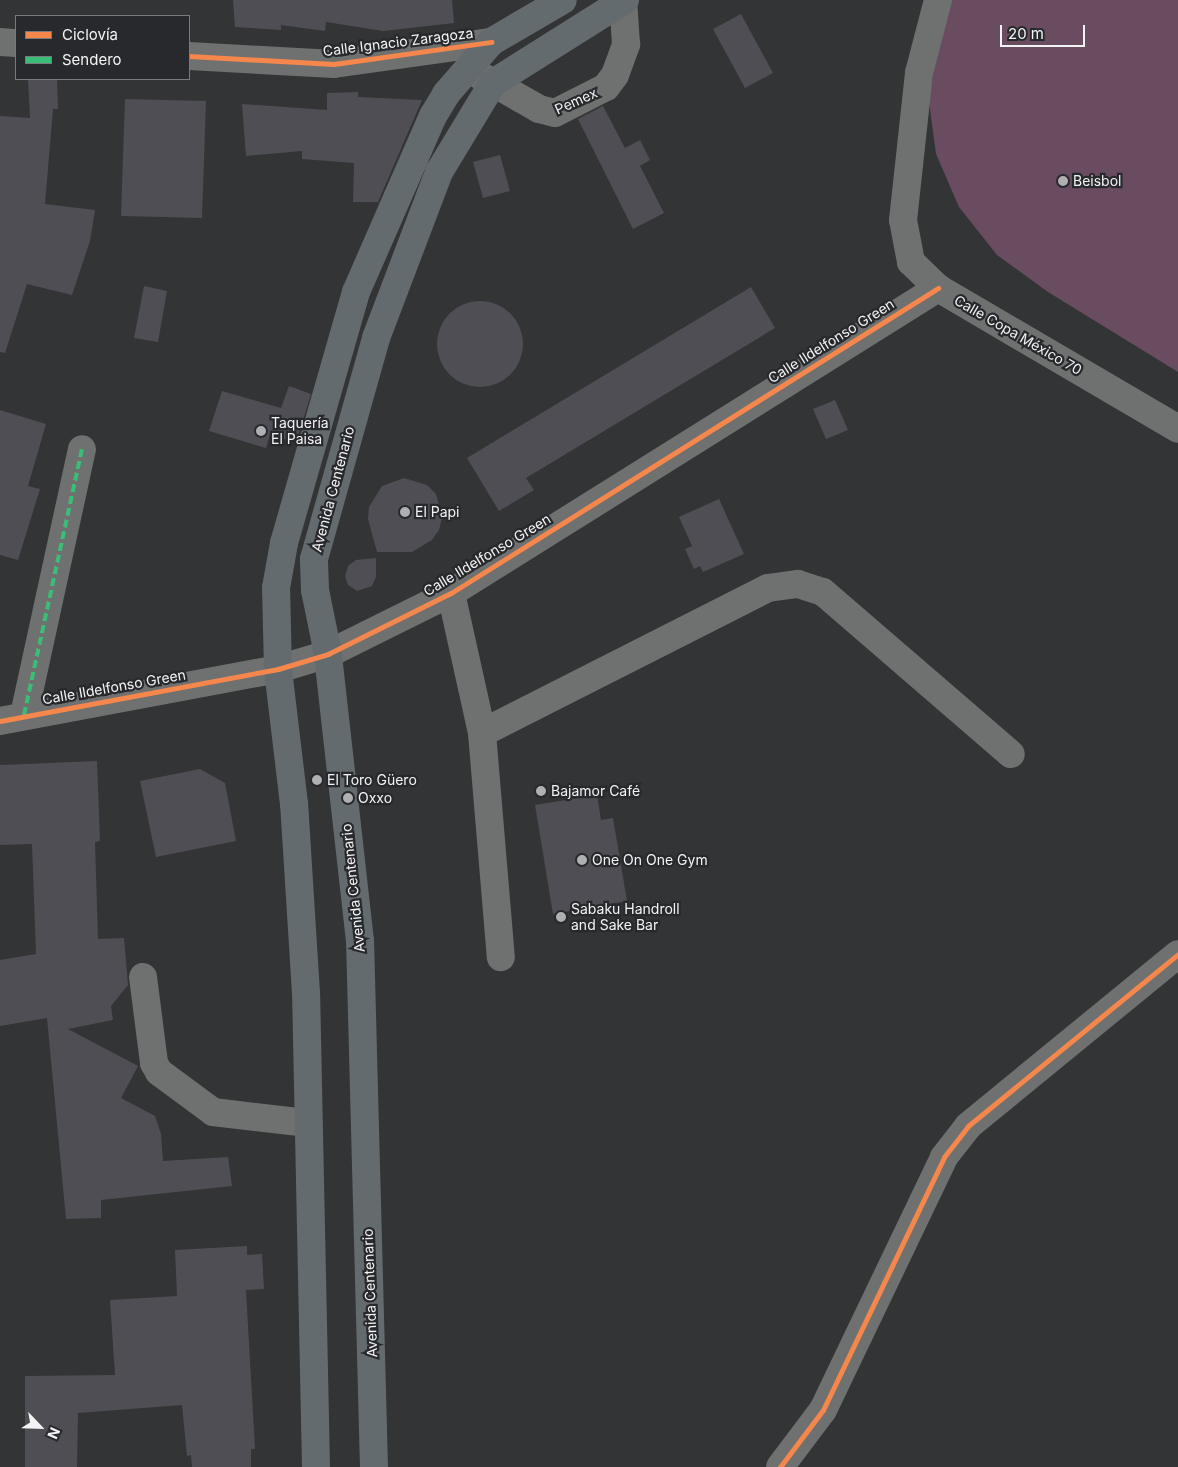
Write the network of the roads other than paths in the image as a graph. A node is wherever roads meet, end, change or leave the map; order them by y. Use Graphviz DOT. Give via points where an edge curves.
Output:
graph roads {
  1 [pos="563,0"];
  2 [pos="624,0"];
  3 [pos="938,0"];
  4 [pos="0,42"];
  5 [pos="491,42"];
  6 [pos="15,43"];
  7 [pos="190,56"];
  8 [pos="466,68"];
  9 [pos="493,83"];
  10 [pos="938,288"];
  11 [pos="1178,429"];
  12 [pos="82,449"];
  13 [pos="451,592"];
  14 [pos="328,654"];
  15 [pos="278,669"];
  16 [pos="12,718"];
  17 [pos="482,733"];
  18 [pos="1011,754"];
  19 [pos="1178,954"];
  20 [pos="501,957"];
  21 [pos="143,977"];
  22 [pos="306,1123"];
  23 [pos="316,1467"];
  24 [pos="374,1467"];
  25 [pos="780,1467"];
  1 -- 5 [label="main road"];
  2 -- 9 [label="main road, Avenida Centenario"];
  2 -- 9 [label="street, Pemex" via="626,44 615,75 606,87 555,113 539,109"];
  3 -- 10 [label="street, Calle Copa México 70" via="919,73 904,220 911,262"];
  4 -- 6 [label="street"];
  5 -- 7 [label="street, Calle Ignacio Zaragoza" via="334,64"];
  5 -- 8 [label="main road"];
  8 -- 9 [label="street"];
  8 -- 15 [label="main road" via="433,116 356,292 284,543 276,588"];
  9 -- 14 [label="main road, Avenida Centenario" via="425,201 376,338 318,536 314,590"];
  10 -- 11 [label="street, Calle Copa México 70"];
  10 -- 13 [label="street, Calle Ildelfonso Green"];
  12 -- 16 [label="street"];
  13 -- 14 [label="street, Calle Ildelfonso Green"];
  13 -- 17 [label="street"];
  14 -- 15 [label="street, Calle Ildelfonso Green"];
  14 -- 24 [label="main road, Avenida Centenario" via="360,942"];
  15 -- 16 [label="street, Calle Ildelfonso Green"];
  15 -- 22 [label="main road" via="294,804 306,993"];
  17 -- 18 [label="street" via="768,588 798,584 823,592"];
  17 -- 20 [label="street"];
  19 -- 25 [label="street" via="968,1126 944,1157 823,1410"];
  21 -- 22 [label="street" via="154,1063 159,1072 213,1112"];
  22 -- 23 [label="main road"];
}
